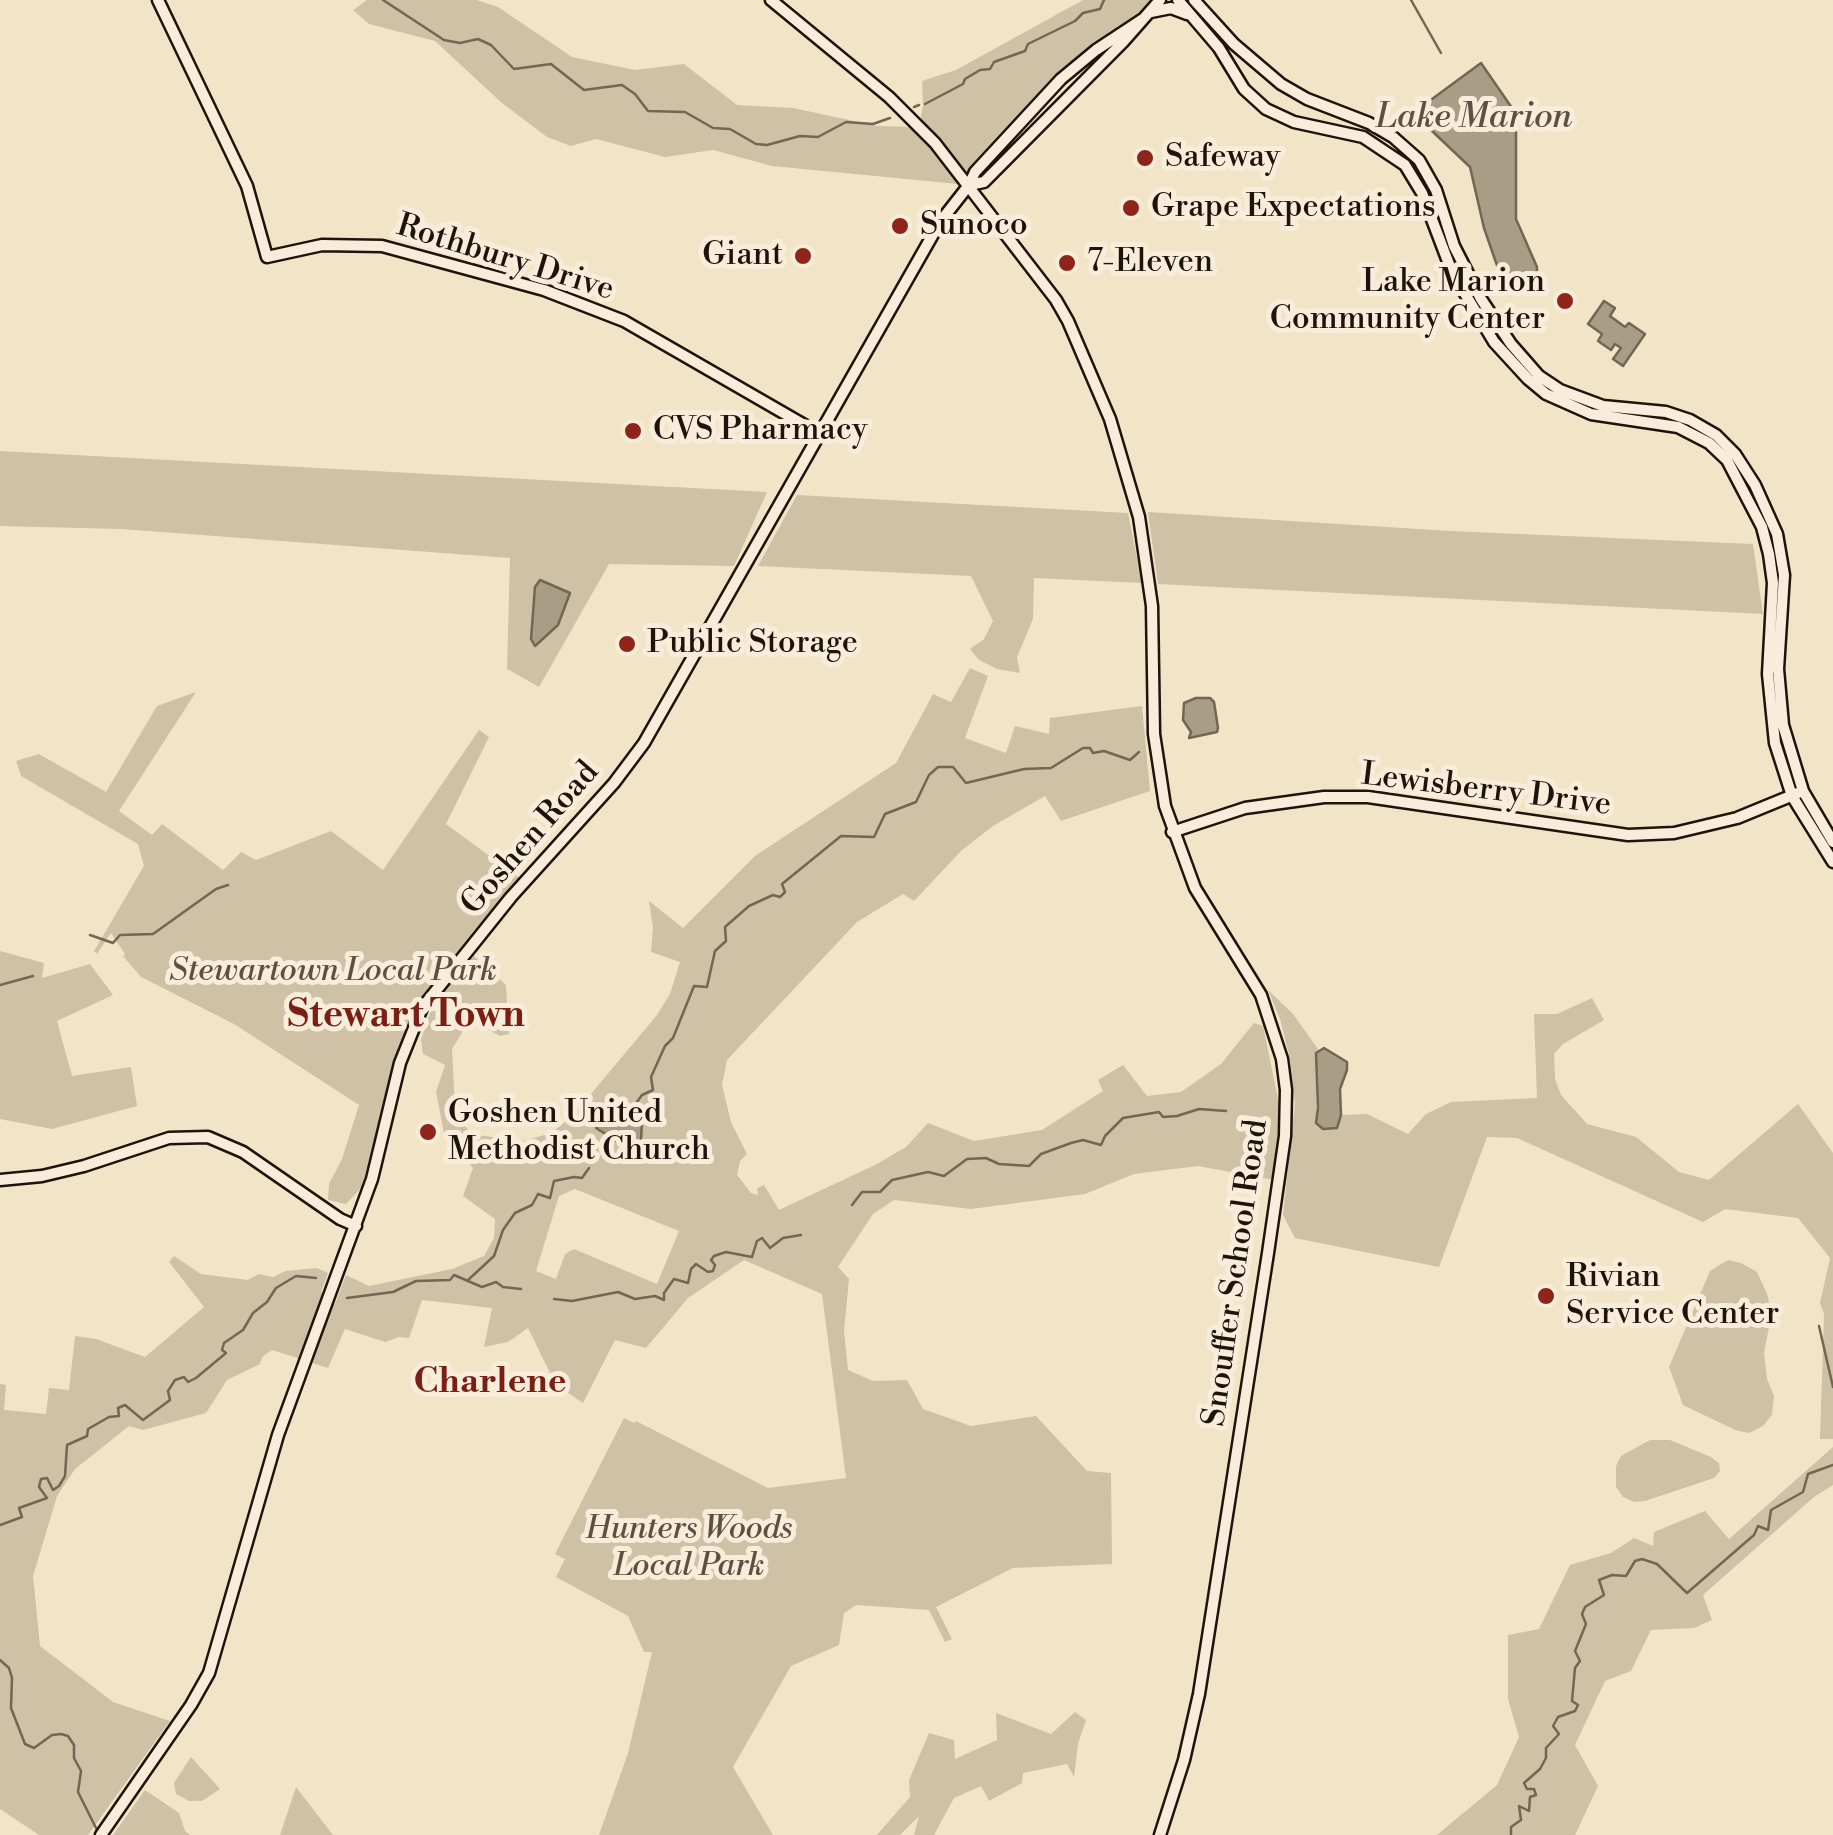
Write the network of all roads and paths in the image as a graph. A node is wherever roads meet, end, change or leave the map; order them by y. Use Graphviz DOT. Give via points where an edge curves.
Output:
graph roads {
  1 [pos="158,0"];
  2 [pos="771,0"];
  3 [pos="1160,0"];
  4 [pos="1178,0"];
  5 [pos="1198,3"];
  6 [pos="1146,16"];
  7 [pos="1190,16"];
  8 [pos="969,185"];
  9 [pos="820,434"];
  10 [pos="1804,791"];
  11 [pos="1792,796"];
  12 [pos="1172,832"];
  13 [pos="1833,842"];
  14 [pos="1833,862"];
  15 [pos="0,1180"];
  16 [pos="356,1226"];
  17 [pos="103,1832"];
  18 [pos="1160,1835"];
  1 -- 9 [label="street, Rothbury Drive" via="247,186 267,257 322,246 382,246 544,290 624,322"];
  2 -- 8 [label="street, Snouffer School Road" via="906,112"];
  3 -- 6 [label="street, Goshen Road"];
  4 -- 7 [label="street"];
  5 -- 10 [label="street" via="1281,84 1370,123 1419,160 1481,299 1539,376 1603,406 1690,420 1735,454 1777,534 1779,690"];
  6 -- 7 [label="street" via="1170,8"];
  6 -- 8 [label="street, Goshen Road" via="1061,79"];
  7 -- 11 [label="street" via="1266,110 1363,137 1406,165 1452,272 1494,342 1528,380 1591,414 1678,426 1727,460 1770,554 1769,706"];
  8 -- 9 [label="street, Goshen Road" via="940,222"];
  8 -- 12 [label="street, Snouffer School Road" via="1056,300 1122,452 1147,566 1155,747"];
  9 -- 16 [label="street, Goshen Road" via="644,743 422,1008 400,1063"];
  10 -- 11 [label="street, Lewisberry Drive"];
  10 -- 13 [label="street"];
  11 -- 12 [label="street, Lewisberry Drive" via="1674,833 1628,835 1338,797 1245,808"];
  11 -- 14 [label="street"];
  12 -- 18 [label="street, Snouffer School Road" via="1196,888 1268,1012 1286,1103 1198,1694"];
  15 -- 16 [label="street" via="84,1166 170,1138 208,1137 243,1152"];
  16 -- 17 [label="street, Goshen Road" via="278,1435 209,1674"];
}
